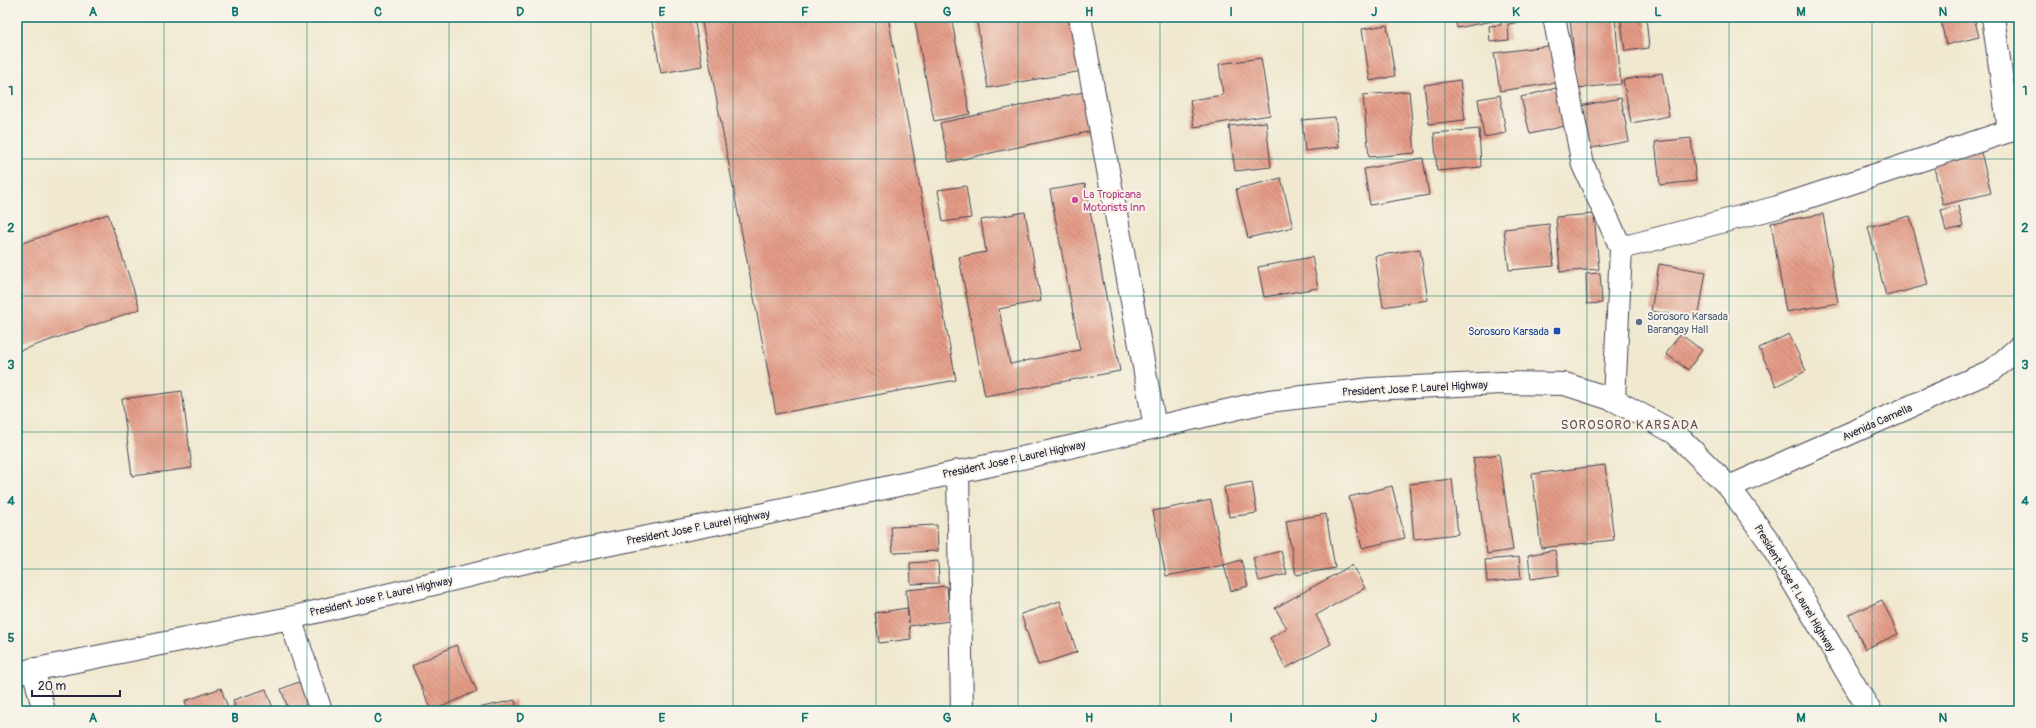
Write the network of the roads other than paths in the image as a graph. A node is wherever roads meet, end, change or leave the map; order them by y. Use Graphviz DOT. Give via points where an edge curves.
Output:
graph roads {
  1 [pos="1080,17"];
  2 [pos="1554,17"];
  3 [pos="1993,17"];
  4 [pos="2014,131"];
  5 [pos="1621,248"];
  6 [pos="2019,347"];
  7 [pos="1614,400"];
  8 [pos="1154,427"];
  9 [pos="958,471"];
  10 [pos="1729,487"];
  11 [pos="290,618"];
  12 [pos="25,671"];
  13 [pos="44,711"];
  14 [pos="321,711"];
  15 [pos="962,711"];
  16 [pos="1870,711"];
  1 -- 8 [label="main road"];
  2 -- 5 [label="main road" via="1583,165"];
  3 -- 4 [label="main road"];
  4 -- 5 [label="main road" via="1778,208"];
  5 -- 7 [label="main road"];
  6 -- 10 [label="main road, Avenida Camella" via="1993,370"];
  7 -- 8 [label="main road, President Jose P. Laurel Highway" via="1565,384 1502,383 1371,389 1269,401"];
  7 -- 10 [label="main road, President Jose P. Laurel Highway" via="1675,433"];
  8 -- 9 [label="main road, President Jose P. Laurel Highway"];
  9 -- 11 [label="main road, President Jose P. Laurel Highway" via="755,516 560,554"];
  9 -- 15 [label="main road"];
  10 -- 16 [label="main road, President Jose P. Laurel Highway" via="1768,540"];
  11 -- 12 [label="main road, President Jose P. Laurel Highway"];
  11 -- 14 [label="main road"];
  12 -- 13 [label="main road"];
}
